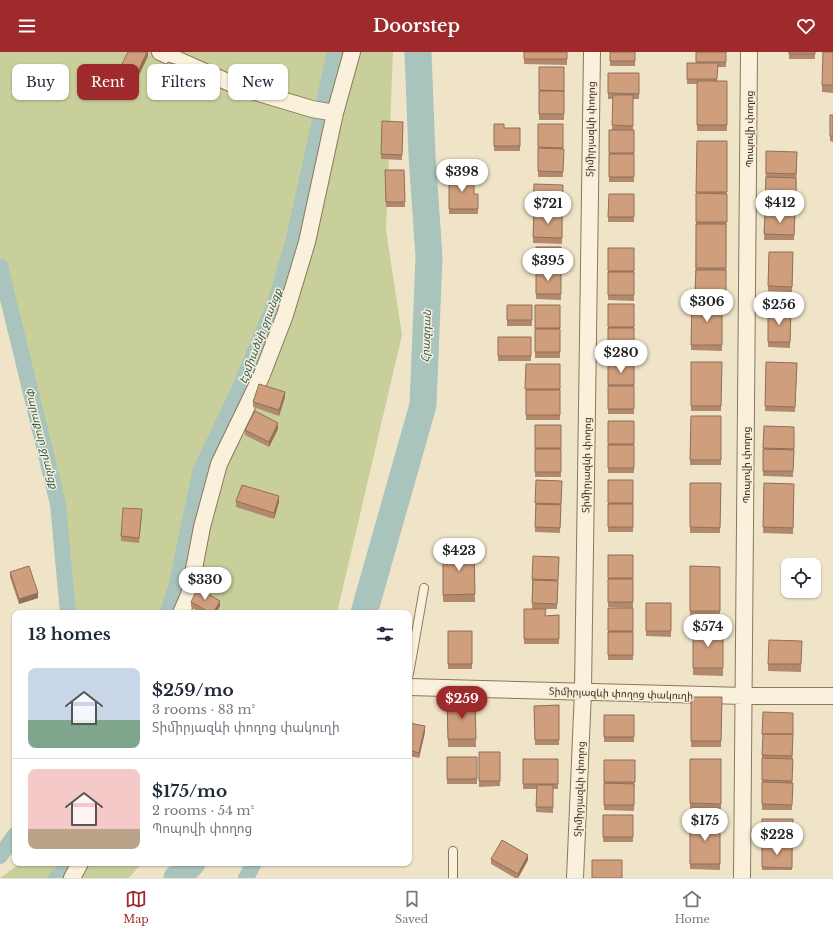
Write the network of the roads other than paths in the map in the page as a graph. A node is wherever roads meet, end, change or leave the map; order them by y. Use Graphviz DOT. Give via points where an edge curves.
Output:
graph roads {
  1 [pos="160,52"];
  2 [pos="352,52"];
  3 [pos="592,52"];
  4 [pos="750,52"];
  5 [pos="335,113"];
  6 [pos="424,588"];
  7 [pos="182,610"];
  8 [pos="412,657"];
  9 [pos="412,687"];
  10 [pos="583,692"];
  11 [pos="745,696"];
  12 [pos="833,696"];
  13 [pos="453,852"];
  14 [pos="78,866"];
  15 [pos="72,878"];
  16 [pos="453,878"];
  17 [pos="575,878"];
  18 [pos="742,878"];
  1 -- 5 [label="street" via="239,87 312,109"];
  2 -- 5 [label="street"];
  3 -- 10 [label="street, Տիմիրյազևի փողոց"];
  4 -- 11 [label="street, Պոպովի փողոց"];
  5 -- 7 [label="street" via="307,242 285,315 261,377 219,464"];
  6 -- 8 [label="lane"];
  9 -- 10 [label="street, Տիմիրյազևի փողոց փակուղի"];
  10 -- 11 [label="street, Տիմիրյազևի փողոց փակուղի"];
  10 -- 17 [label="street, Տիմիրյազևի փողոց"];
  11 -- 12 [label="street, Տիմիրյազևի փողոց փակուղի"];
  11 -- 18 [label="street, Պոպովի փողոց"];
  13 -- 16 [label="lane"];
  14 -- 15 [label="street"];
}
